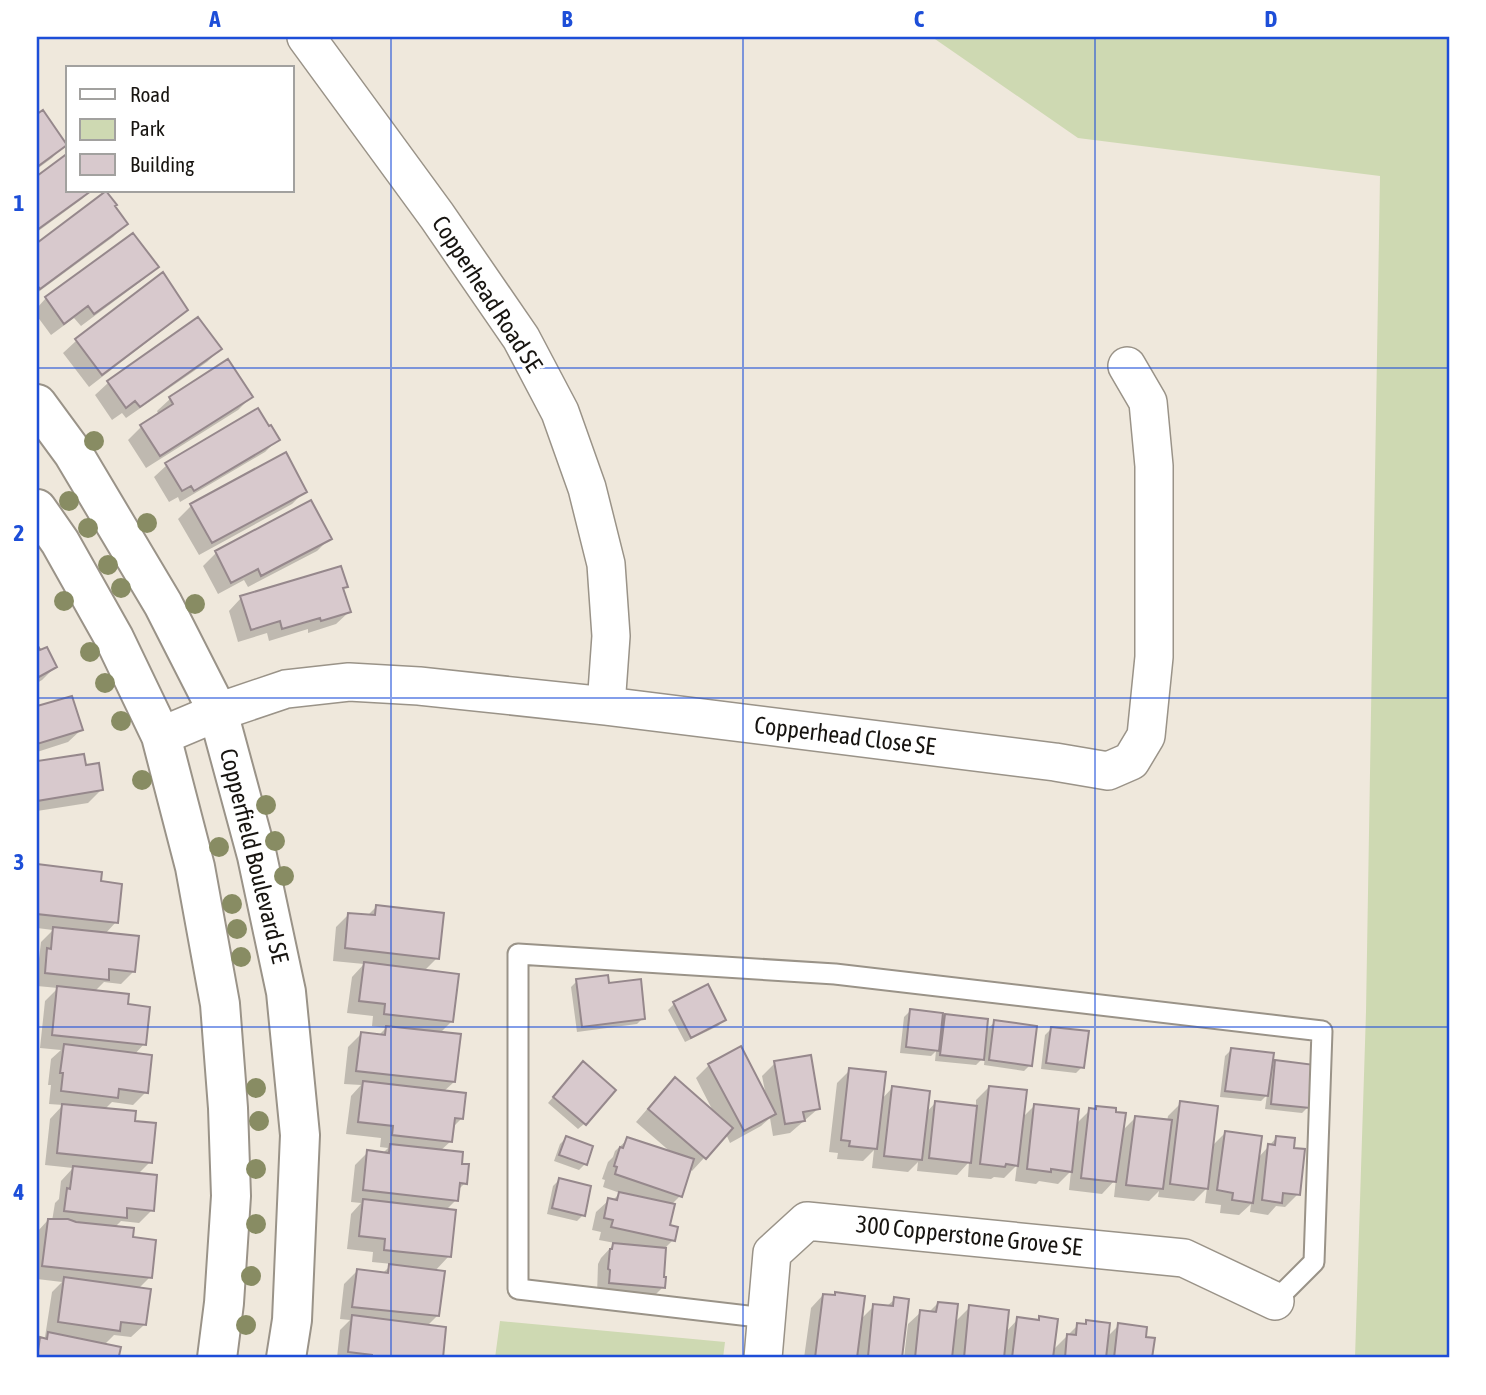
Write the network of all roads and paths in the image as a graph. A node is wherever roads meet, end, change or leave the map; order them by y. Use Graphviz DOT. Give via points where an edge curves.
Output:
graph roads {
  1 [pos="306,37"];
  2 [pos="1127,366"];
  3 [pos="37,404"];
  4 [pos="37,509"];
  5 [pos="606,706"];
  6 [pos="218,712"];
  7 [pos="161,736"];
  8 [pos="1275,1301"];
  9 [pos="766,1318"];
  10 [pos="217,1358"];
  11 [pos="286,1358"];
  12 [pos="763,1358"];
  1 -- 5 [label="street, Copperhead Road SE" via="521,338 560,412 587,488 606,564 611,636"];
  2 -- 5 [label="street, Copperhead Close SE" via="1148,402 1154,466 1154,657 1146,736 1131,761 1108,771"];
  3 -- 6 [label="street, Copperfield Boulevard SE" via="73,453 163,604"];
  4 -- 7 [label="street" via="114,638"];
  5 -- 6 [label="street, Copperhead Close SE" via="349,682 286,689"];
  6 -- 7 [label="street, Copperhead Close SE"];
  6 -- 11 [label="street, Copperfield Boulevard SE" via="257,856 286,992 300,1135 292,1321"];
  7 -- 10 [label="street" via="195,867 220,1004 231,1196"];
  8 -- 9 [label="street, 300 Copperstone Grove SE" via="1184,1258 807,1221 772,1253"];
  8 -- 9 [label="lane" via="1314,1262 1322,1031 835,974 518,954 518,1289"];
  9 -- 12 [label="street, 300 Copperstone Grove SE"];
}
